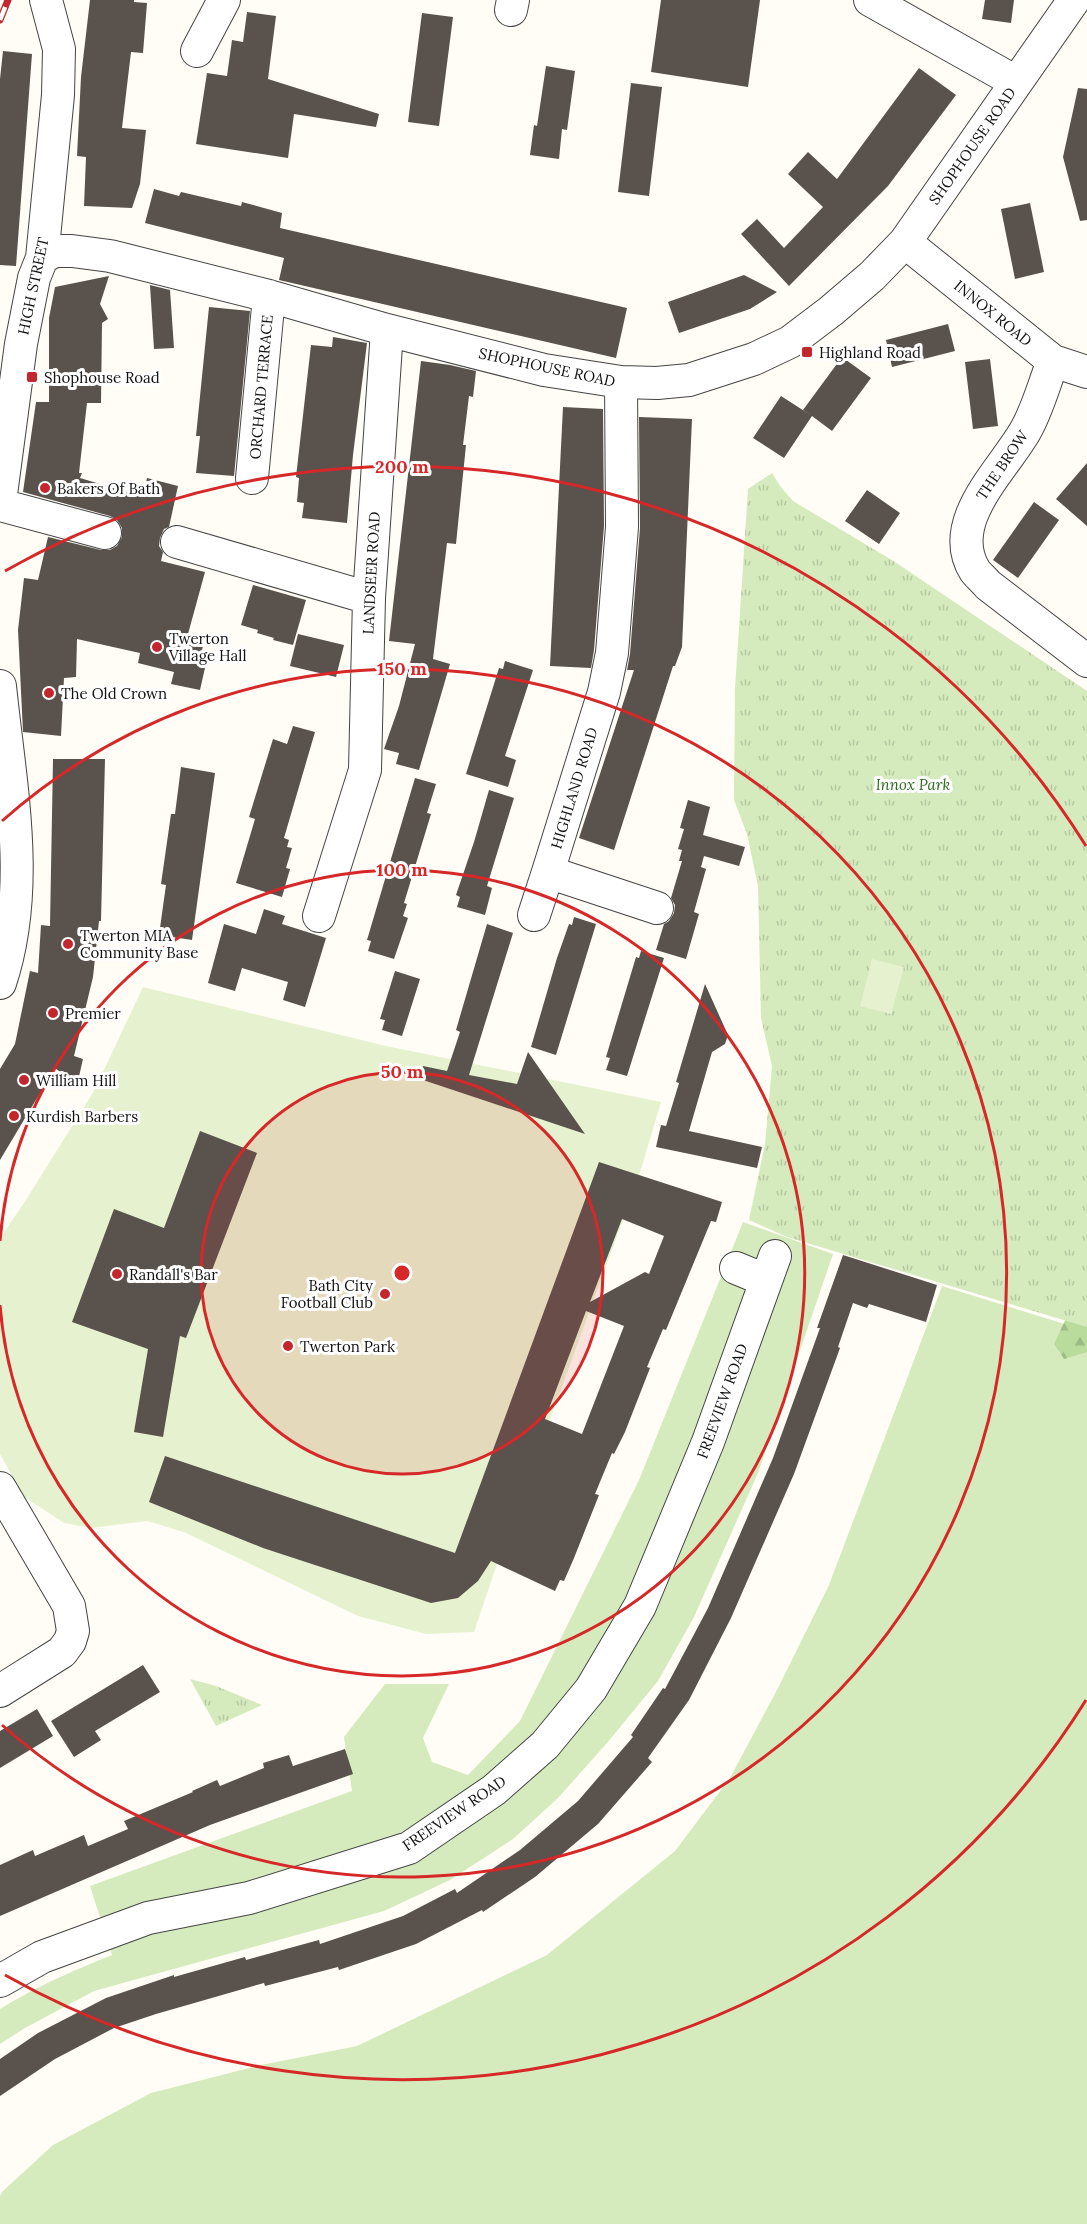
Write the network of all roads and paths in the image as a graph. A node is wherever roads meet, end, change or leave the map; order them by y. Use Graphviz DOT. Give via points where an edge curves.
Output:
graph roads {
  1 [pos="46,0"];
  2 [pos="224,0"];
  3 [pos="870,0"];
  4 [pos="1074,0"];
  5 [pos="197,51"];
  6 [pos="1017,82"];
  7 [pos="904,242"];
  8 [pos="42,258"];
  9 [pos="269,296"];
  10 [pos="387,330"];
  11 [pos="1053,361"];
  12 [pos="1087,372"];
  13 [pos="621,382"];
  14 [pos="252,478"];
  15 [pos="0,503"];
  16 [pos="105,533"];
  17 [pos="177,542"];
  18 [pos="369,597"];
  19 [pos="1087,661"];
  20 [pos="0,686"];
  21 [pos="548,872"];
  22 [pos="657,908"];
  23 [pos="8,909"];
  24 [pos="534,915"];
  25 [pos="319,916"];
  26 [pos="0,983"];
  27 [pos="735,1268"];
  28 [pos="0,1488"];
  29 [pos="0,1691"];
  30 [pos="0,1981"];
  1 -- 8 [label="street, HIGH STREET" via="59,61"];
  2 -- 5 [label="street"];
  3 -- 6 [label="street"];
  4 -- 6 [label="street, SHOPHOUSE ROAD"];
  6 -- 7 [label="street, SHOPHOUSE ROAD"];
  7 -- 11 [label="street, INNOX ROAD"];
  7 -- 13 [label="street, SHOPHOUSE ROAD" via="872,276 790,342 754,359 689,380"];
  8 -- 9 [label="street, SHOPHOUSE ROAD" via="54,251 110,256"];
  8 -- 15 [label="street, HIGH STREET" via="34,278 21,344"];
  9 -- 10 [label="street, SHOPHOUSE ROAD"];
  9 -- 14 [label="street, ORCHARD TERRACE"];
  10 -- 13 [label="street, SHOPHOUSE ROAD" via="544,370"];
  10 -- 18 [label="street, LANDSEER ROAD"];
  11 -- 12 [label="street, INNOX ROAD"];
  11 -- 19 [label="street, THE BROW" via="1026,430 976,503 967,527 967,550 975,571 988,585"];
  13 -- 21 [label="street, HIGHLAND ROAD" via="622,527 612,653 604,692"];
  15 -- 16 [label="street"];
  17 -- 18 [label="street"];
  18 -- 25 [label="street, LANDSEER ROAD" via="365,770"];
  20 -- 23 [label="street" via="15,825"];
  21 -- 22 [label="street"];
  21 -- 24 [label="street, HIGHLAND ROAD"];
  23 -- 26 [label="street" via="7,961"];
  27 -- 30 [label="street, FREEVIEW ROAD" via="770,1268 708,1442 640,1606 591,1689 545,1745 494,1790 409,1848 249,1898 148,1918 42,1957"];
  28 -- 29 [label="street" via="69,1606 73,1631 62,1652"];
}
